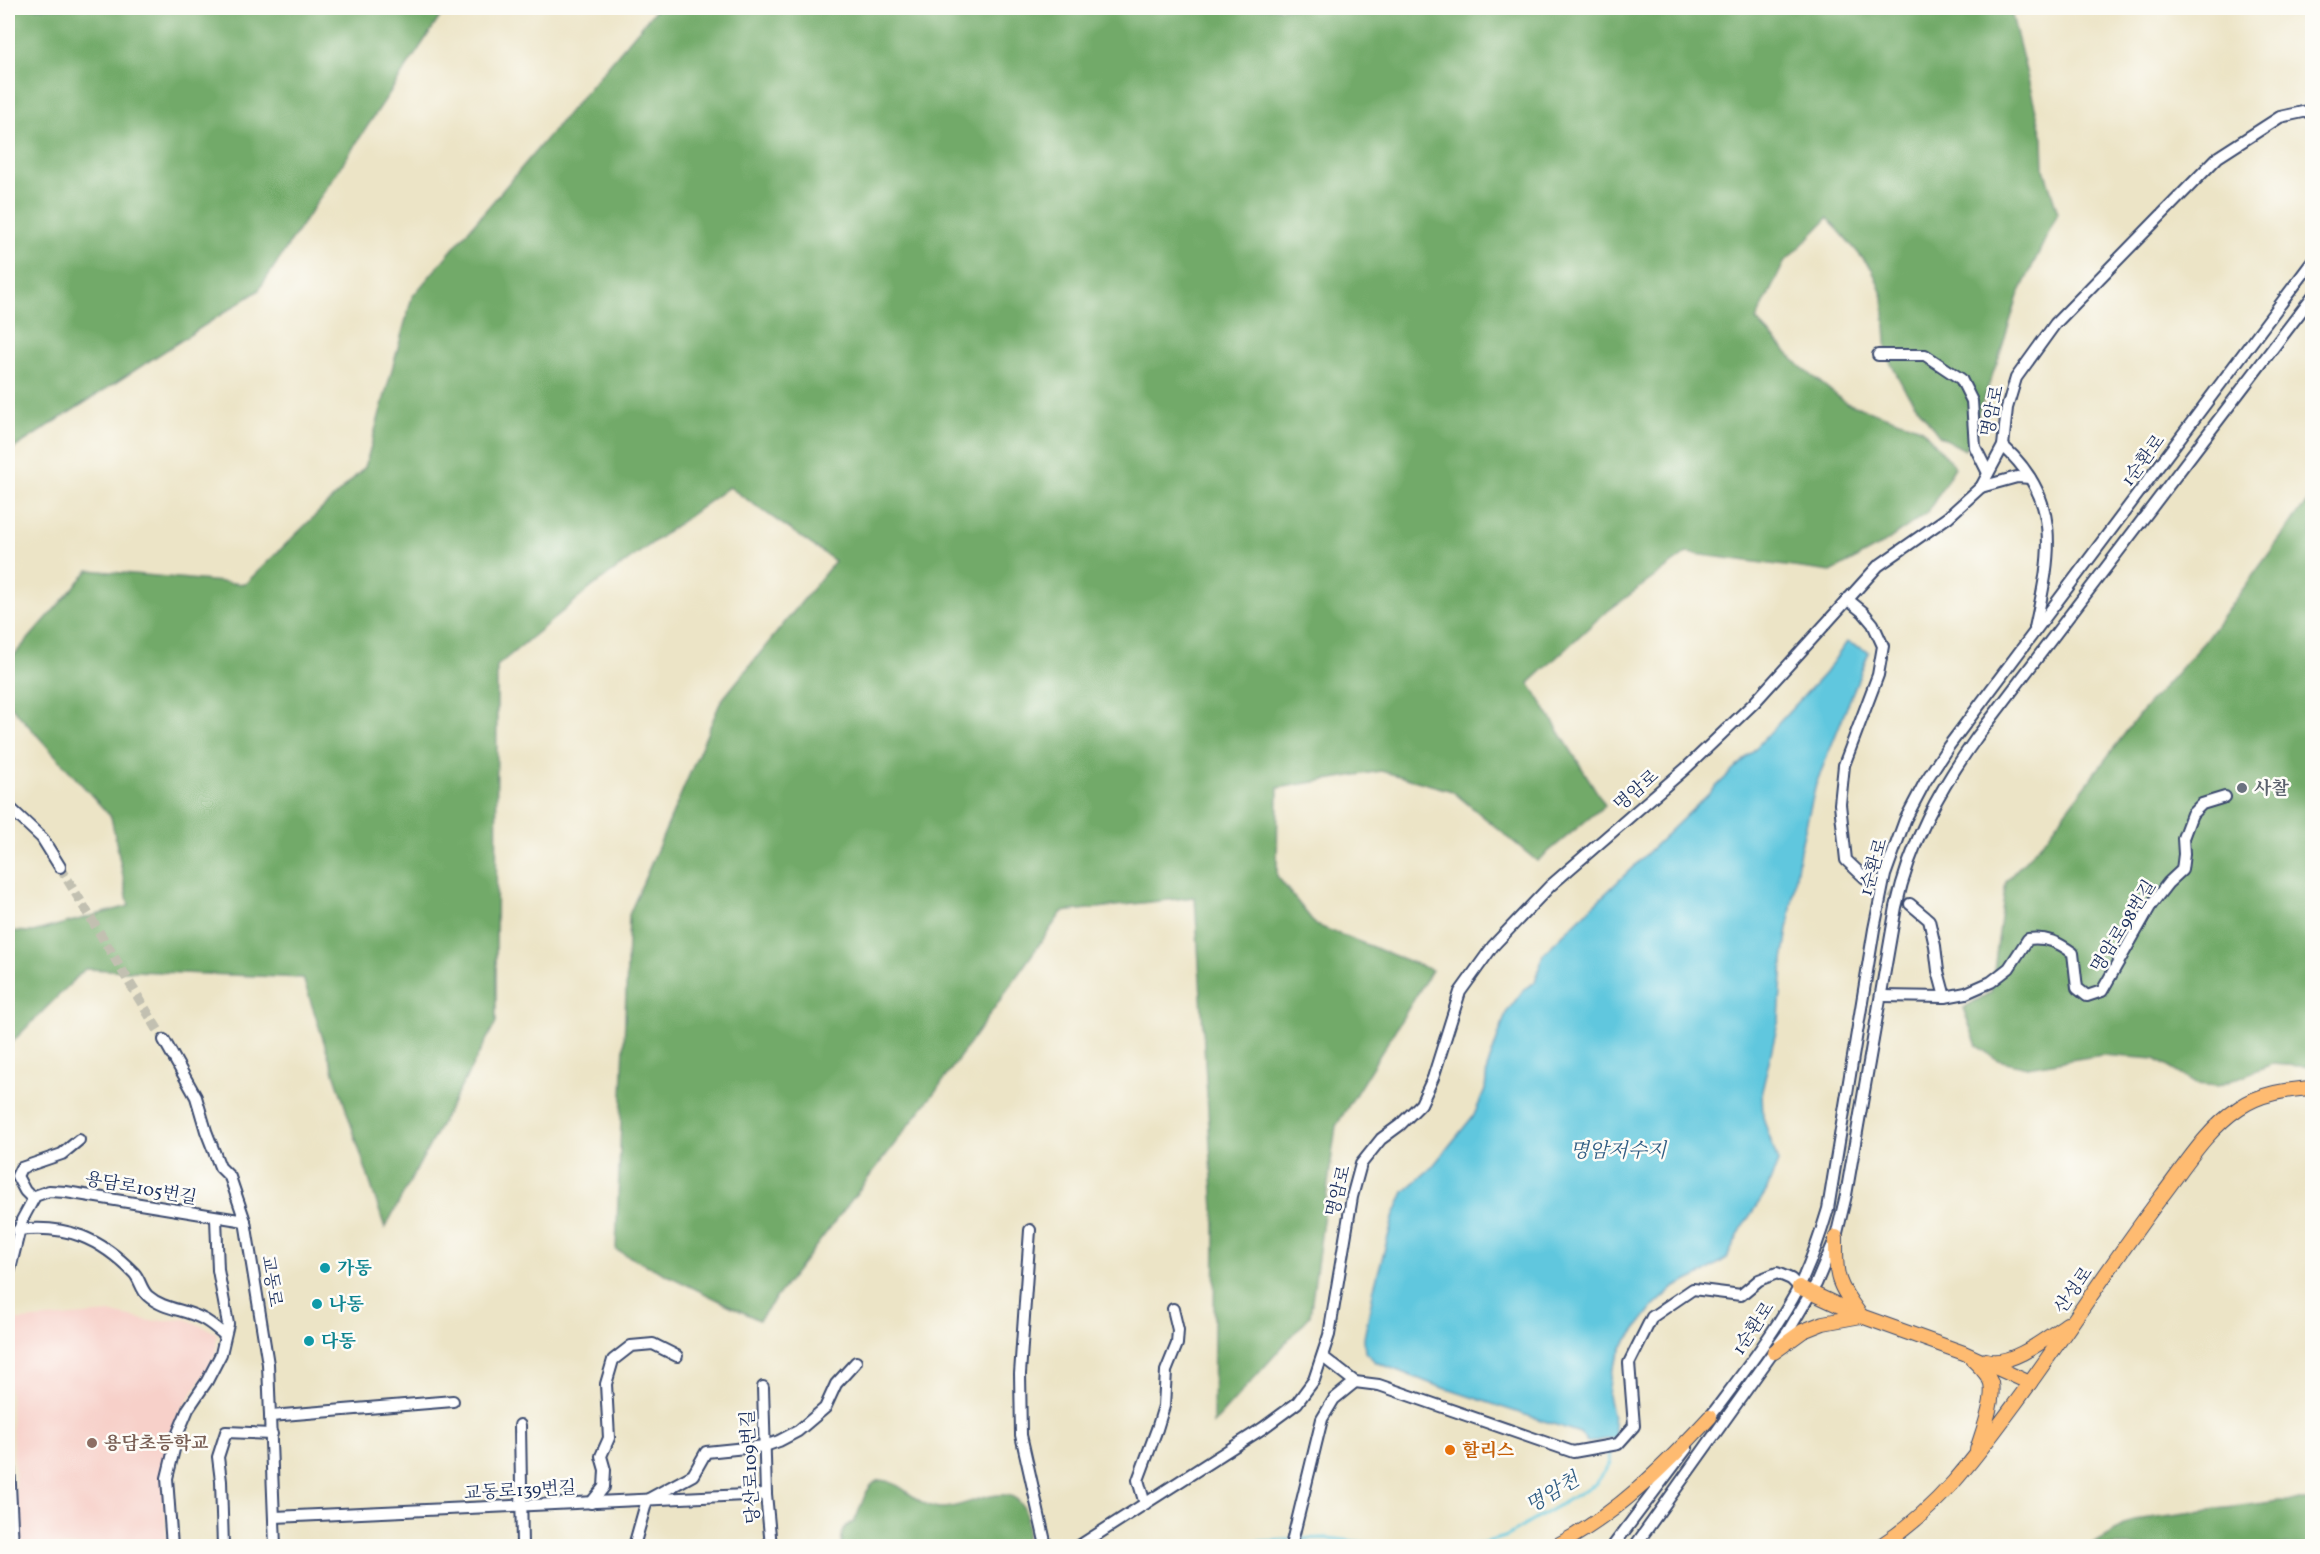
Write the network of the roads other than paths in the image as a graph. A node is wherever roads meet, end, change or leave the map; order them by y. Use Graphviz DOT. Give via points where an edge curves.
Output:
graph roads {
  1 [pos="2313,110"];
  2 [pos="2313,262"];
  3 [pos="2313,297"];
  4 [pos="1878,355"];
  5 [pos="2002,446"];
  6 [pos="1988,473"];
  7 [pos="2030,478"];
  8 [pos="1981,487"];
  9 [pos="1847,599"];
  10 [pos="2034,633"];
  11 [pos="2225,797"];
  12 [pos="8,806"];
  13 [pos="60,867"];
  14 [pos="1865,878"];
  15 [pos="1910,904"];
  16 [pos="1881,996"];
  17 [pos="1945,997"];
  18 [pos="164,1040"];
  19 [pos="2313,1088"];
  20 [pos="79,1140"];
  21 [pos="33,1199"];
  22 [pos="216,1218"];
  23 [pos="245,1221"];
  24 [pos="18,1230"];
  25 [pos="1030,1230"];
  26 [pos="1836,1237"];
  27 [pos="8,1277"];
  28 [pos="1805,1290"];
  29 [pos="1173,1309"];
  30 [pos="1861,1316"];
  31 [pos="2074,1320"];
  32 [pos="225,1335"];
  33 [pos="1774,1352"];
  34 [pos="1964,1353"];
  35 [pos="677,1356"];
  36 [pos="1323,1357"];
  37 [pos="856,1362"];
  38 [pos="1355,1382"];
  39 [pos="2030,1383"];
  40 [pos="763,1387"];
  41 [pos="453,1401"];
  42 [pos="271,1416"];
  43 [pos="1710,1417"];
  44 [pos="520,1425"];
  45 [pos="272,1434"];
  46 [pos="8,1444"];
  47 [pos="765,1446"];
  48 [pos="8,1451"];
  49 [pos="1975,1458"];
  50 [pos="766,1494"];
  51 [pos="647,1500"];
  52 [pos="591,1503"];
  53 [pos="1145,1503"];
  54 [pos="521,1507"];
  55 [pos="9,1513"];
  56 [pos="275,1517"];
  57 [pos="13,1546"];
  58 [pos="172,1546"];
  59 [pos="223,1546"];
  60 [pos="275,1546"];
  61 [pos="522,1546"];
  62 [pos="634,1546"];
  63 [pos="771,1546"];
  64 [pos="1046,1546"];
  65 [pos="1078,1546"];
  66 [pos="1291,1546"];
  67 [pos="1556,1546"];
  68 [pos="1613,1546"];
  69 [pos="1635,1546"];
  70 [pos="1880,1546"];
  1 -- 5 [label="street, 명암로" via="2280,117 2218,157 2055,324 2016,378"];
  2 -- 10 [label="street, 1순환로"];
  3 -- 16 [label="street, 1순환로" via="1951,772 1932,805 1904,872"];
  4 -- 6 [label="street" via="1925,355 1961,379 1972,401 1975,447"];
  5 -- 6 [label="street, 명암로"];
  5 -- 7 [label="street"];
  6 -- 8 [label="street, 명암로"];
  7 -- 8 [label="street" via="2017,477"];
  7 -- 10 [label="street" via="2047,519 2048,567"];
  8 -- 9 [label="street, 명암로" via="1948,517 1878,567"];
  9 -- 14 [label="street" via="1873,624 1883,646 1878,675 1844,765 1840,804 1846,860"];
  9 -- 36 [label="street, 명암로" via="1754,704 1550,886 1493,946 1460,992 1434,1078 1421,1104 1381,1139 1360,1164"];
  10 -- 28 [label="street, 1순환로" via="1925,782 1894,849 1874,929 1828,1209"];
  11 -- 17 [label="street, 명암로98번길" via="2202,804 2192,814 2183,838 2182,870 2151,905 2102,991 2087,996 2077,988 2073,953 2054,940 2040,938 2028,939 2009,968 1991,981 1966,993"];
  12 -- 13 [label="street" via="42,838"];
  15 -- 17 [label="street" via="1929,920"];
  16 -- 17 [label="street"];
  16 -- 26 [label="street, 1순환로"];
  18 -- 23 [label="street, 교동로" via="196,1097 220,1167 230,1177"];
  19 -- 31 [label="main road, 산성로" via="2276,1091 2224,1119 2139,1227"];
  20 -- 21 [label="street, 용담로105번길" via="62,1154 21,1168 17,1176"];
  21 -- 22 [label="street, 용담로105번길" via="49,1191 66,1192"];
  21 -- 24 [label="street"];
  22 -- 23 [label="street, 용담로105번길"];
  22 -- 32 [label="street" via="218,1270 228,1324"];
  23 -- 42 [label="street, 교동로" via="268,1364"];
  24 -- 27 [label="street"];
  24 -- 32 [label="street" via="66,1230 96,1243 122,1260 147,1295 170,1309 202,1318"];
  25 -- 64 [label="street" via="1020,1374 1021,1435"];
  26 -- 28 [label="street, 1순환로"];
  26 -- 30 [label="main road" via="1836,1273 1841,1288"];
  28 -- 30 [label="main road"];
  28 -- 33 [label="street, 1순환로"];
  28 -- 38 [label="street" via="1777,1273 1759,1280 1741,1295 1693,1289 1652,1317 1629,1363 1634,1426 1618,1444 1573,1452 1379,1385"];
  28 -- 43 [label="street, 1순환로"];
  29 -- 53 [label="street" via="1177,1344 1166,1371 1164,1406 1138,1480"];
  30 -- 33 [label="main road" via="1803,1331"];
  30 -- 34 [label="main road"];
  31 -- 34 [label="main road" via="2014,1357 1993,1362"];
  31 -- 39 [label="main road, 산성로"];
  32 -- 58 [label="street" via="221,1354 178,1433 167,1478"];
  33 -- 69 [label="street, 1순환로"];
  34 -- 39 [label="main road"];
  34 -- 49 [label="main road" via="1980,1366 1991,1384 1988,1413"];
  35 -- 52 [label="street" via="653,1344 631,1346 613,1360 606,1384 609,1438 601,1456 604,1487"];
  36 -- 38 [label="street"];
  36 -- 53 [label="street, 명암로" via="1314,1380 1297,1403"];
  37 -- 47 [label="street" via="836,1384 825,1408 798,1431"];
  38 -- 66 [label="street" via="1335,1399 1322,1419"];
  39 -- 49 [label="main road, 산성로"];
  40 -- 47 [label="street, 당산로109번길"];
  41 -- 42 [label="street"];
  42 -- 45 [label="street, 교동로"];
  43 -- 67 [label="main road" via="1664,1468 1629,1498"];
  43 -- 68 [label="street, 1순환로"];
  44 -- 54 [label="street"];
  45 -- 56 [label="street, 교동로"];
  45 -- 59 [label="street" via="226,1432 218,1457"];
  46 -- 48 [label="street"];
  47 -- 50 [label="street, 당산로109번길"];
  47 -- 51 [label="street" via="706,1452 693,1475"];
  48 -- 55 [label="street"];
  49 -- 70 [label="main road, 산성로" via="1934,1504"];
  50 -- 51 [label="street, 교동로139번길"];
  50 -- 63 [label="street, 당산로109번길"];
  51 -- 52 [label="street, 교동로139번길"];
  51 -- 62 [label="street"];
  52 -- 54 [label="street, 교동로139번길"];
  53 -- 65 [label="street, 명암로"];
  54 -- 56 [label="street, 교동로139번길"];
  54 -- 61 [label="street"];
  55 -- 57 [label="street"];
  56 -- 60 [label="street, 교동로"];
}
